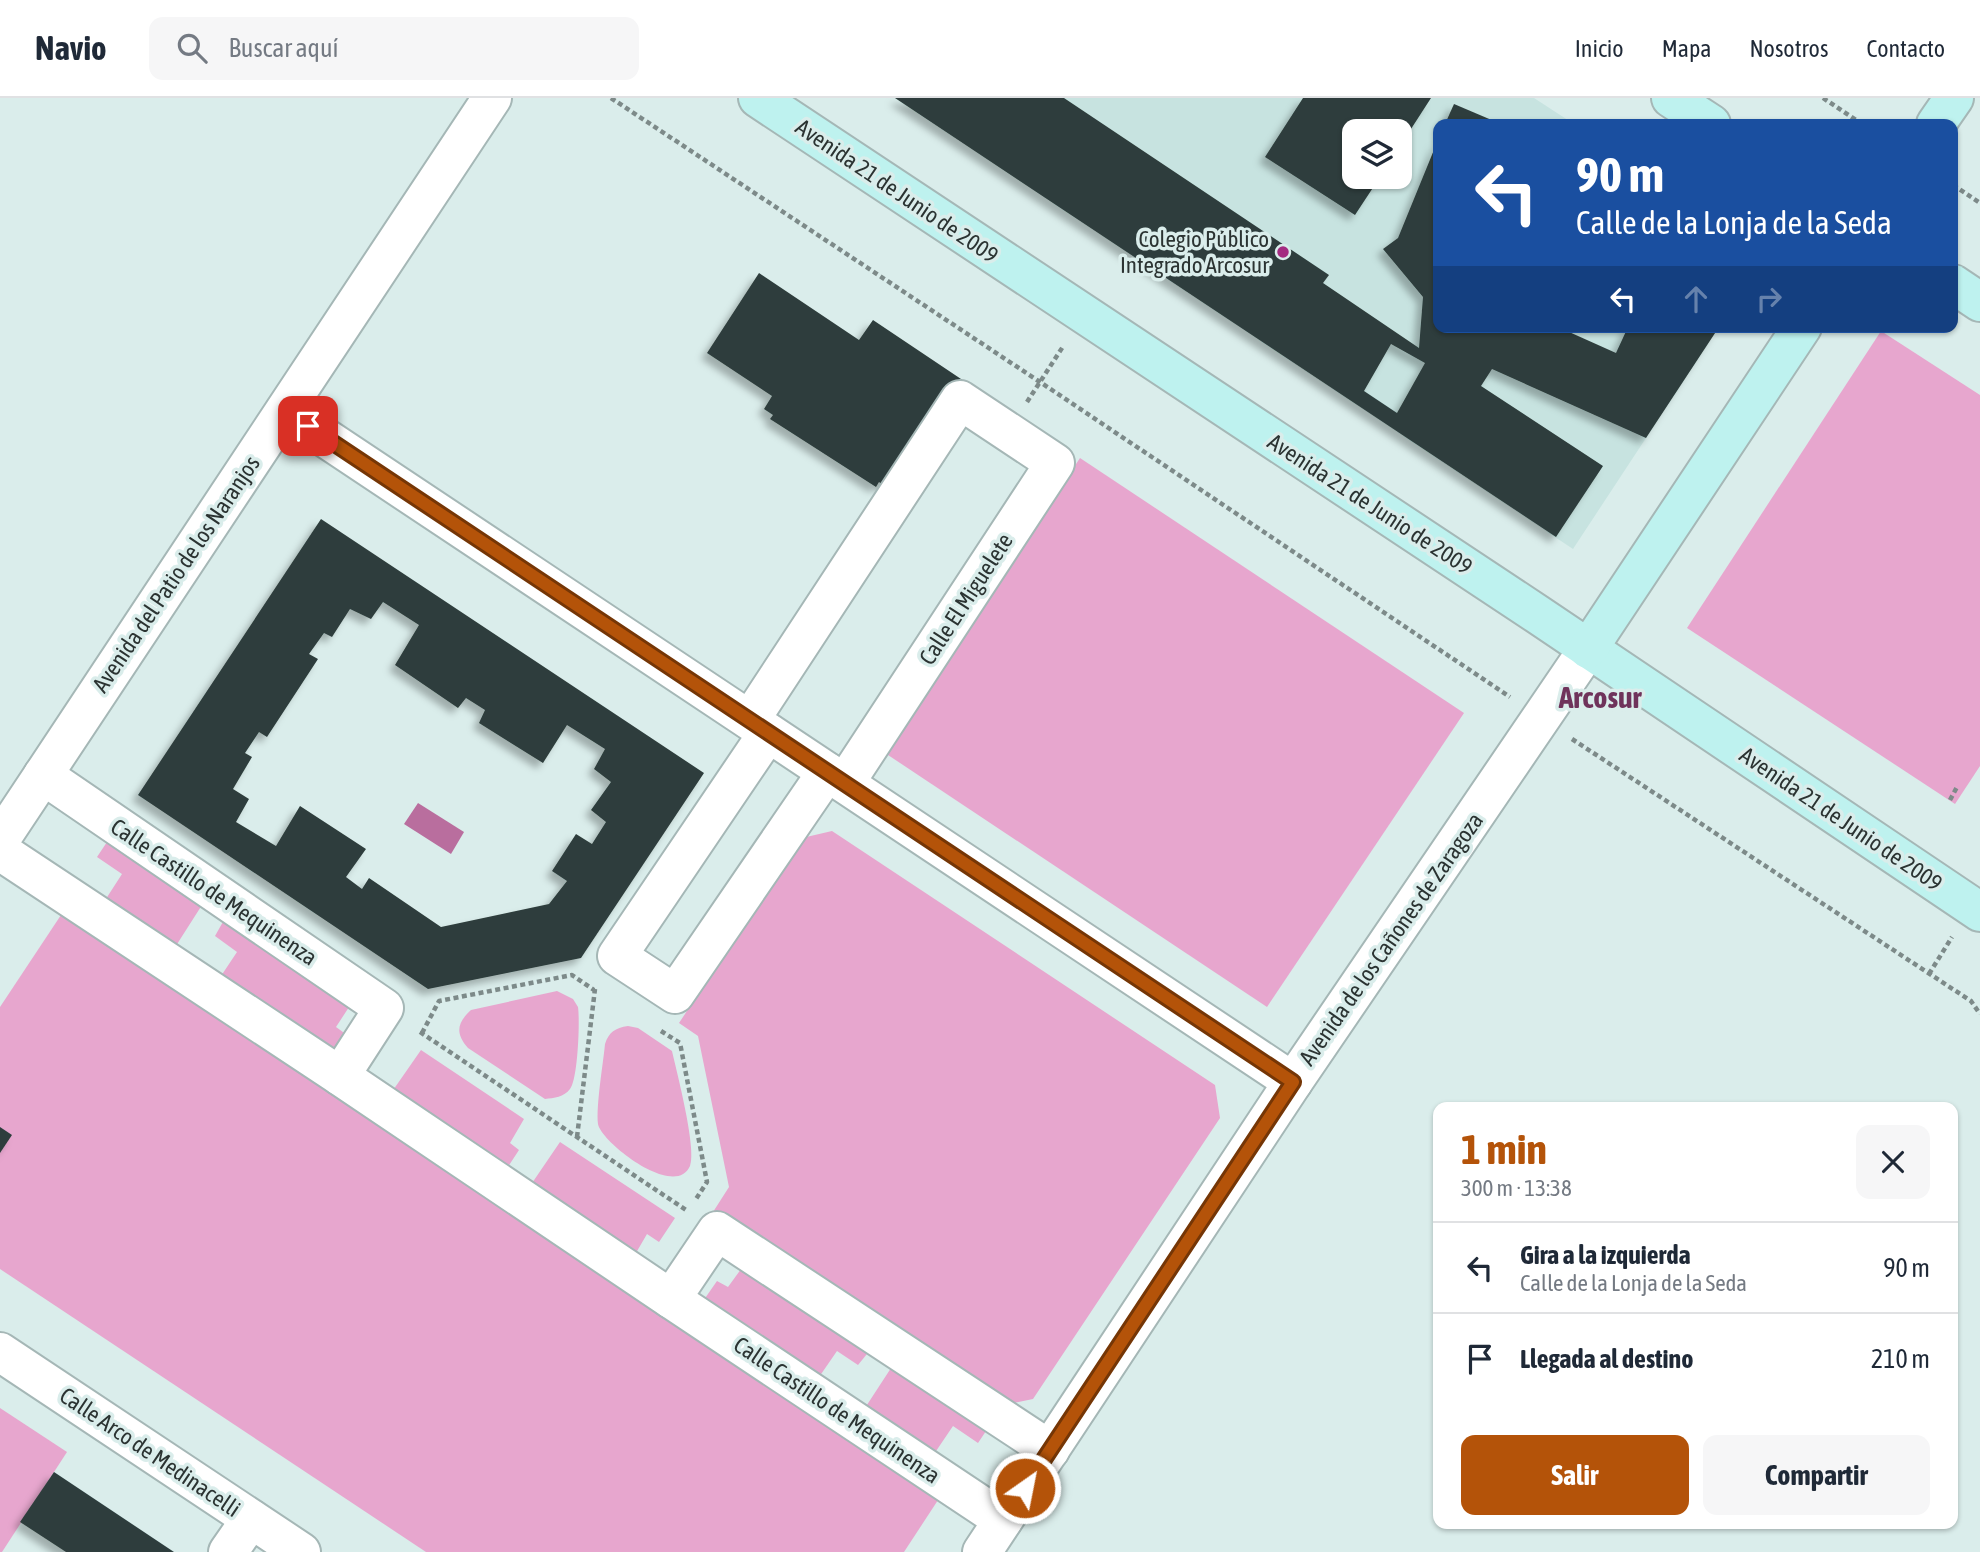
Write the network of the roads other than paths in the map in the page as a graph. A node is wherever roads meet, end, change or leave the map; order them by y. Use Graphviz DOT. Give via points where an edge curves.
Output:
graph roads {
  1 [pos="492,98"];
  2 [pos="758,98"];
  3 [pos="1671,98"];
  4 [pos="1954,98"];
  5 [pos="1703,119"];
  6 [pos="1939,119"];
  7 [pos="1958,287"];
  8 [pos="1980,302"];
  9 [pos="1798,333"];
  10 [pos="285,411"];
  11 [pos="1588,649"];
  12 [pos="759,726"];
  13 [pos="43,775"];
  14 [pos="836,777"];
  15 [pos="0,840"];
  16 [pos="0,851"];
  17 [pos="1980,912"];
  18 [pos="340,1076"];
  19 [pos="1293,1082"];
  20 [pos="671,1299"];
  21 [pos="0,1352"];
  22 [pos="1050,1450"];
  23 [pos="251,1519"];
  24 [pos="1003,1520"];
  25 [pos="228,1552"];
  26 [pos="301,1552"];
  27 [pos="982,1552"];
  1 -- 10 [label="street, Avenida del Patio de los Naranjos"];
  2 -- 11 [label="main road, Avenida 21 de Junio de 2009"];
  3 -- 5 [label="main road"];
  4 -- 6 [label="main road"];
  7 -- 8 [label="main road"];
  9 -- 11 [label="main road, Avenida de los Cañones de Zaragoza"];
  10 -- 12 [label="street"];
  10 -- 13 [label="street, Avenida del Patio de los Naranjos"];
  11 -- 17 [label="main road, Avenida 21 de Junio de 2009"];
  11 -- 19 [label="street, Avenida de los Cañones de Zaragoza"];
  12 -- 14 [label="street"];
  12 -- 14 [label="street, Calle El Miguelete" via="617,956 675,994"];
  12 -- 14 [label="street, Calle El Miguelete" via="960,400 1055,463"];
  13 -- 15 [label="street, Avenida del Patio de los Naranjos"];
  13 -- 18 [label="street, Calle Castillo de Mequinenza" via="384,1008"];
  14 -- 19 [label="street"];
  16 -- 18 [label="street, Calle Castillo de Mequinenza"];
  18 -- 20 [label="street, Calle Castillo de Mequinenza"];
  19 -- 22 [label="street, Avenida de los Cañones de Zaragoza"];
  20 -- 22 [label="street" via="717,1231"];
  20 -- 24 [label="street, Calle Castillo de Mequinenza"];
  21 -- 23 [label="street, Calle Arco de Medinacelli"];
  22 -- 24 [label="street, Avenida de los Cañones de Zaragoza"];
  23 -- 25 [label="street"];
  23 -- 26 [label="street, Calle Arco de Medinacelli"];
  24 -- 27 [label="street, Avenida de los Cañones de Zaragoza"];
}
